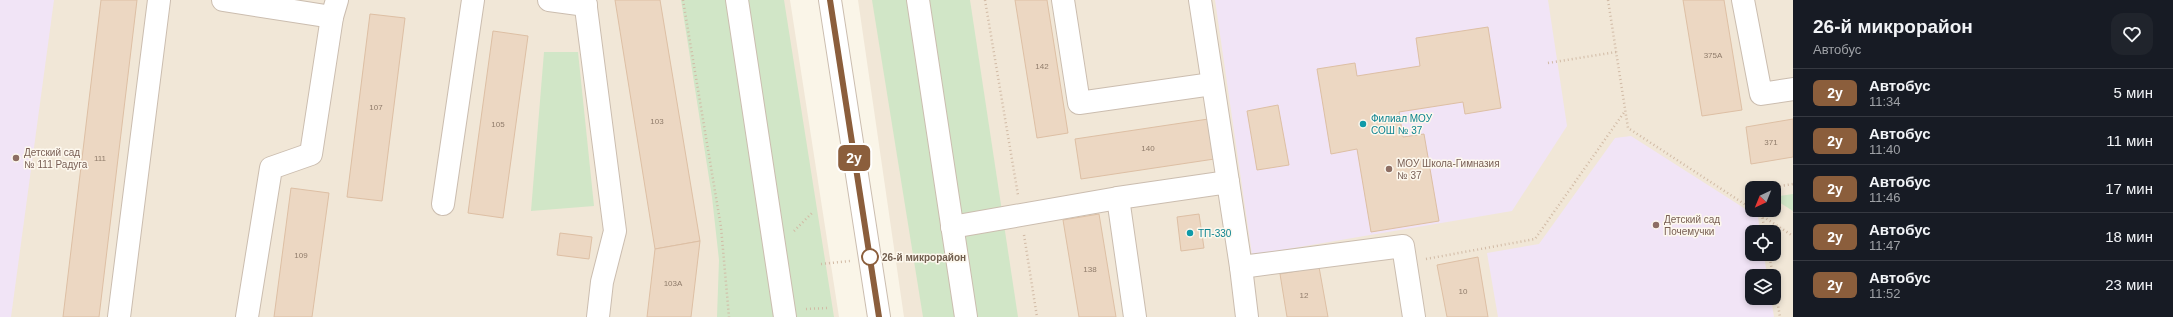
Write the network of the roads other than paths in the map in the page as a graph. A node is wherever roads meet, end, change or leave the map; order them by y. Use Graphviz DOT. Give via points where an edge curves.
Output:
graph roads {
  1 [pos="159,0"];
  2 [pos="223,0"];
  3 [pos="473,0"];
  4 [pos="550,0"];
  5 [pos="737,0"];
  6 [pos="830,0"];
  7 [pos="918,0"];
  8 [pos="1063,0"];
  9 [pos="1200,0"];
  10 [pos="1745,0"];
  11 [pos="585,2"];
  12 [pos="334,8"];
  13 [pos="1212,84"];
  14 [pos="1793,89"];
  15 [pos="1228,182"];
  16 [pos="1118,198"];
  17 [pos="443,204"];
  18 [pos="952,227"];
  19 [pos="1241,267"];
  20 [pos="119,317"];
  21 [pos="247,317"];
  22 [pos="598,317"];
  23 [pos="785,317"];
  24 [pos="878,317"];
  25 [pos="966,317"];
  26 [pos="1136,317"];
  27 [pos="1247,317"];
  28 [pos="1414,317"];
  1 -- 20 [label="street"];
  2 -- 12 [label="street"];
  3 -- 17 [label="street"];
  4 -- 11 [label="street"];
  5 -- 23 [label="street"];
  6 -- 24 [label="street"];
  7 -- 18 [label="street"];
  8 -- 13 [label="street" via="1079,103"];
  9 -- 13 [label="street"];
  10 -- 14 [label="street" via="1761,94"];
  11 -- 22 [label="street" via="616,231 602,282"];
  12 -- 21 [label="street" via="311,154 271,168"];
  13 -- 15 [label="street"];
  15 -- 16 [label="street"];
  15 -- 19 [label="street"];
  16 -- 18 [label="street"];
  16 -- 26 [label="street"];
  18 -- 25 [label="street"];
  19 -- 27 [label="street"];
  19 -- 28 [label="street" via="1403,246"];
}
